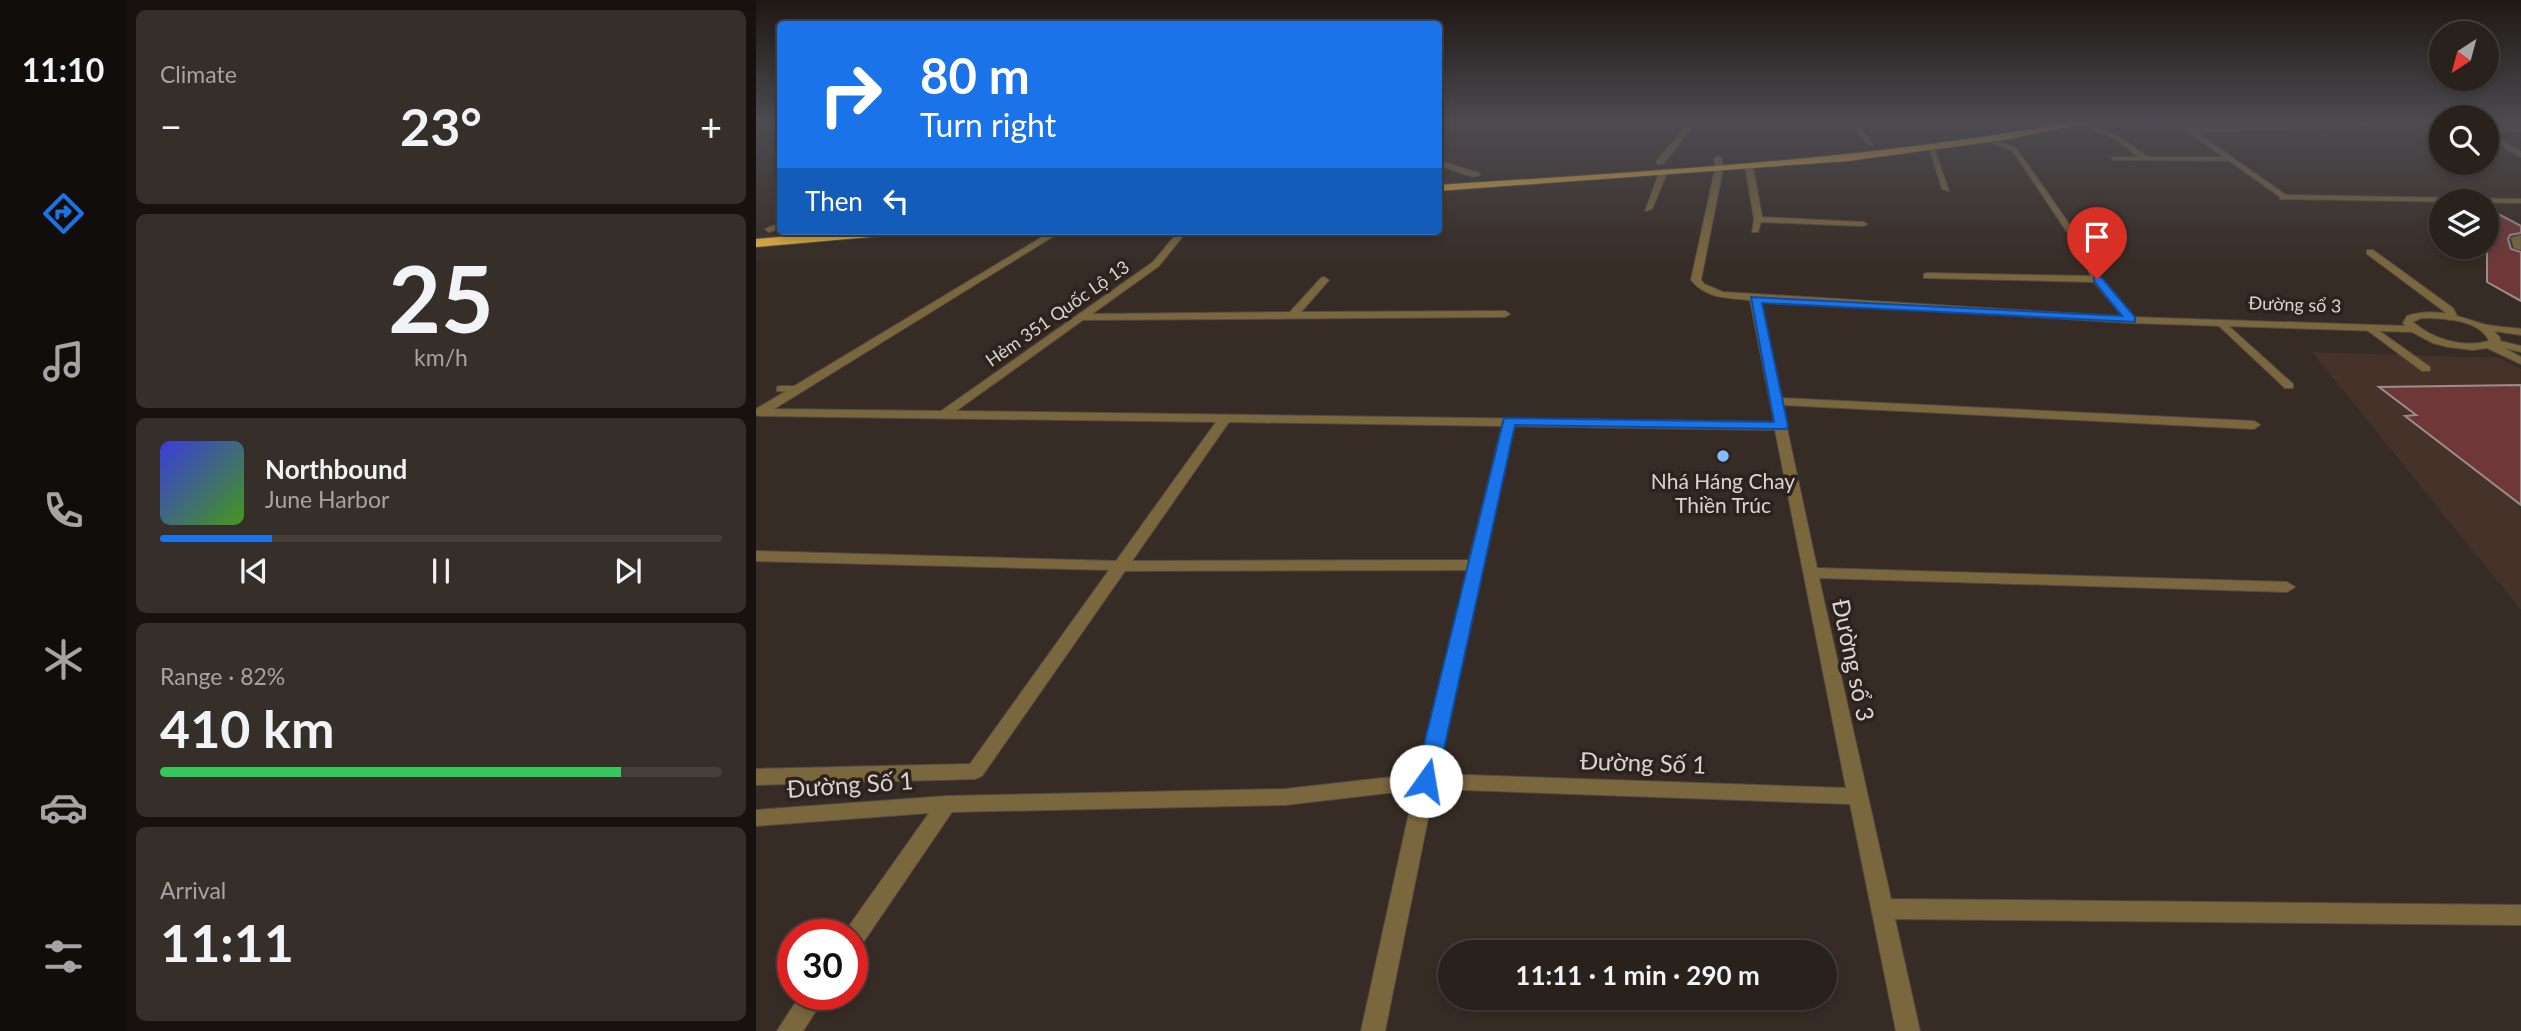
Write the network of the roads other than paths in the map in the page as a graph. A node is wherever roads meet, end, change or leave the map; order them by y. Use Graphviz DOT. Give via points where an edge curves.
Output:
graph roads {
  1 [pos="1457,169"];
  2 [pos="1618,169"];
  3 [pos="1639,169"];
  4 [pos="1660,169"];
  5 [pos="1718,169"];
  6 [pos="1750,169"];
  7 [pos="1939,169"];
  8 [pos="2028,169"];
  9 [pos="2244,169"];
  10 [pos="1476,176"];
  11 [pos="1442,178"];
  12 [pos="1442,188"];
  13 [pos="1946,189"];
  14 [pos="2521,201"];
  15 [pos="1648,209"];
  16 [pos="1758,219"];
  17 [pos="1863,224"];
  18 [pos="1755,230"];
  19 [pos="847,235"];
  20 [pos="1051,235"];
  21 [pos="1180,235"];
  22 [pos="2521,237"];
  23 [pos="756,243"];
  24 [pos="2521,247"];
  25 [pos="2370,252"];
  26 [pos="1927,276"];
  27 [pos="2097,279"];
  28 [pos="1324,280"];
  29 [pos="1755,299"];
  30 [pos="1294,314"];
  31 [pos="1505,314"];
  32 [pos="1083,317"];
  33 [pos="2453,318"];
  34 [pos="2131,320"];
  35 [pos="2222,323"];
  36 [pos="2481,327"];
  37 [pos="2371,328"];
  38 [pos="2414,329"];
  39 [pos="2521,332"];
  40 [pos="2491,344"];
  41 [pos="2521,349"];
  42 [pos="2521,361"];
  43 [pos="2426,369"];
  44 [pos="2289,386"];
  45 [pos="781,389"];
  46 [pos="797,389"];
  47 [pos="1777,401"];
  48 [pos="758,413"];
  49 [pos="944,414"];
  50 [pos="1226,417"];
  51 [pos="1509,421"];
  52 [pos="2253,425"];
  53 [pos="1782,426"];
  54 [pos="756,556"];
  55 [pos="1476,565"];
  56 [pos="1120,566"];
  57 [pos="1810,573"];
  58 [pos="2287,587"];
  59 [pos="756,777"];
  60 [pos="1426,781"];
  61 [pos="1859,796"];
  62 [pos="947,804"];
  63 [pos="756,818"];
  64 [pos="1882,909"];
  65 [pos="2521,915"];
  66 [pos="867,919"];
  67 [pos="804,1010"];
  68 [pos="789,1031"];
  69 [pos="1373,1031"];
  70 [pos="1908,1031"];
  1 -- 10 [label="street"];
  2 -- 10 [label="highway"];
  3 -- 12 [label="highway"];
  4 -- 15 [label="street"];
  5 -- 29 [label="street, Đường sổ 3" via="1696,280 1721,295"];
  6 -- 16 [label="street"];
  7 -- 13 [label="street"];
  8 -- 27 [label="street"];
  9 -- 14 [label="street" via="2283,197"];
  10 -- 11 [label="highway"];
  16 -- 17 [label="street"];
  16 -- 18 [label="street"];
  19 -- 23 [label="highway"];
  20 -- 46 [label="street"];
  21 -- 32 [label="street, Hẻm 351 Quốc Lộ 13" via="1156,264"];
  22 -- 24 [label="street" via="2515,237"];
  25 -- 33 [label="street" via="2449,310"];
  26 -- 27 [label="street"];
  27 -- 34 [label="street"];
  28 -- 30 [label="street"];
  29 -- 34 [label="street, Đường sổ 3"];
  29 -- 47 [label="street, Đường sổ 3"];
  30 -- 31 [label="street"];
  30 -- 32 [label="street"];
  32 -- 49 [label="street, Hẻm 351 Quốc Lộ 13"];
  33 -- 36 [label="street"];
  33 -- 38 [label="street" via="2420,315 2408,323"];
  34 -- 35 [label="street, Đường sổ 3"];
  35 -- 37 [label="street, Đường sổ 3"];
  35 -- 44 [label="street"];
  36 -- 39 [label="street"];
  36 -- 40 [label="street" via="2495,338"];
  37 -- 38 [label="street, Đường sổ 3"];
  37 -- 43 [label="street"];
  38 -- 40 [label="street, Đường sổ 3" via="2450,343"];
  40 -- 41 [label="street"];
  40 -- 42 [label="street"];
  45 -- 46 [label="street"];
  46 -- 48 [label="street"];
  47 -- 52 [label="street"];
  47 -- 53 [label="street, Đường sổ 3"];
  48 -- 49 [label="street"];
  49 -- 50 [label="street"];
  50 -- 51 [label="street"];
  50 -- 56 [label="street"];
  51 -- 53 [label="street"];
  51 -- 55 [label="street"];
  53 -- 57 [label="street, Đường sổ 3"];
  54 -- 56 [label="street"];
  55 -- 56 [label="street"];
  55 -- 60 [label="street"];
  56 -- 59 [label="street" via="975,771"];
  57 -- 58 [label="street"];
  57 -- 61 [label="street, Đường sổ 3"];
  60 -- 61 [label="street, Đường Số 1"];
  60 -- 62 [label="street, Đường Số 1" via="1285,797"];
  60 -- 69 [label="street"];
  61 -- 64 [label="street, Đường sổ 3"];
  62 -- 63 [label="street, Đường Số 1"];
  62 -- 66 [label="street"];
  64 -- 65 [label="street"];
  64 -- 70 [label="street, Đường sổ 3"];
  67 -- 68 [label="street"];
}
